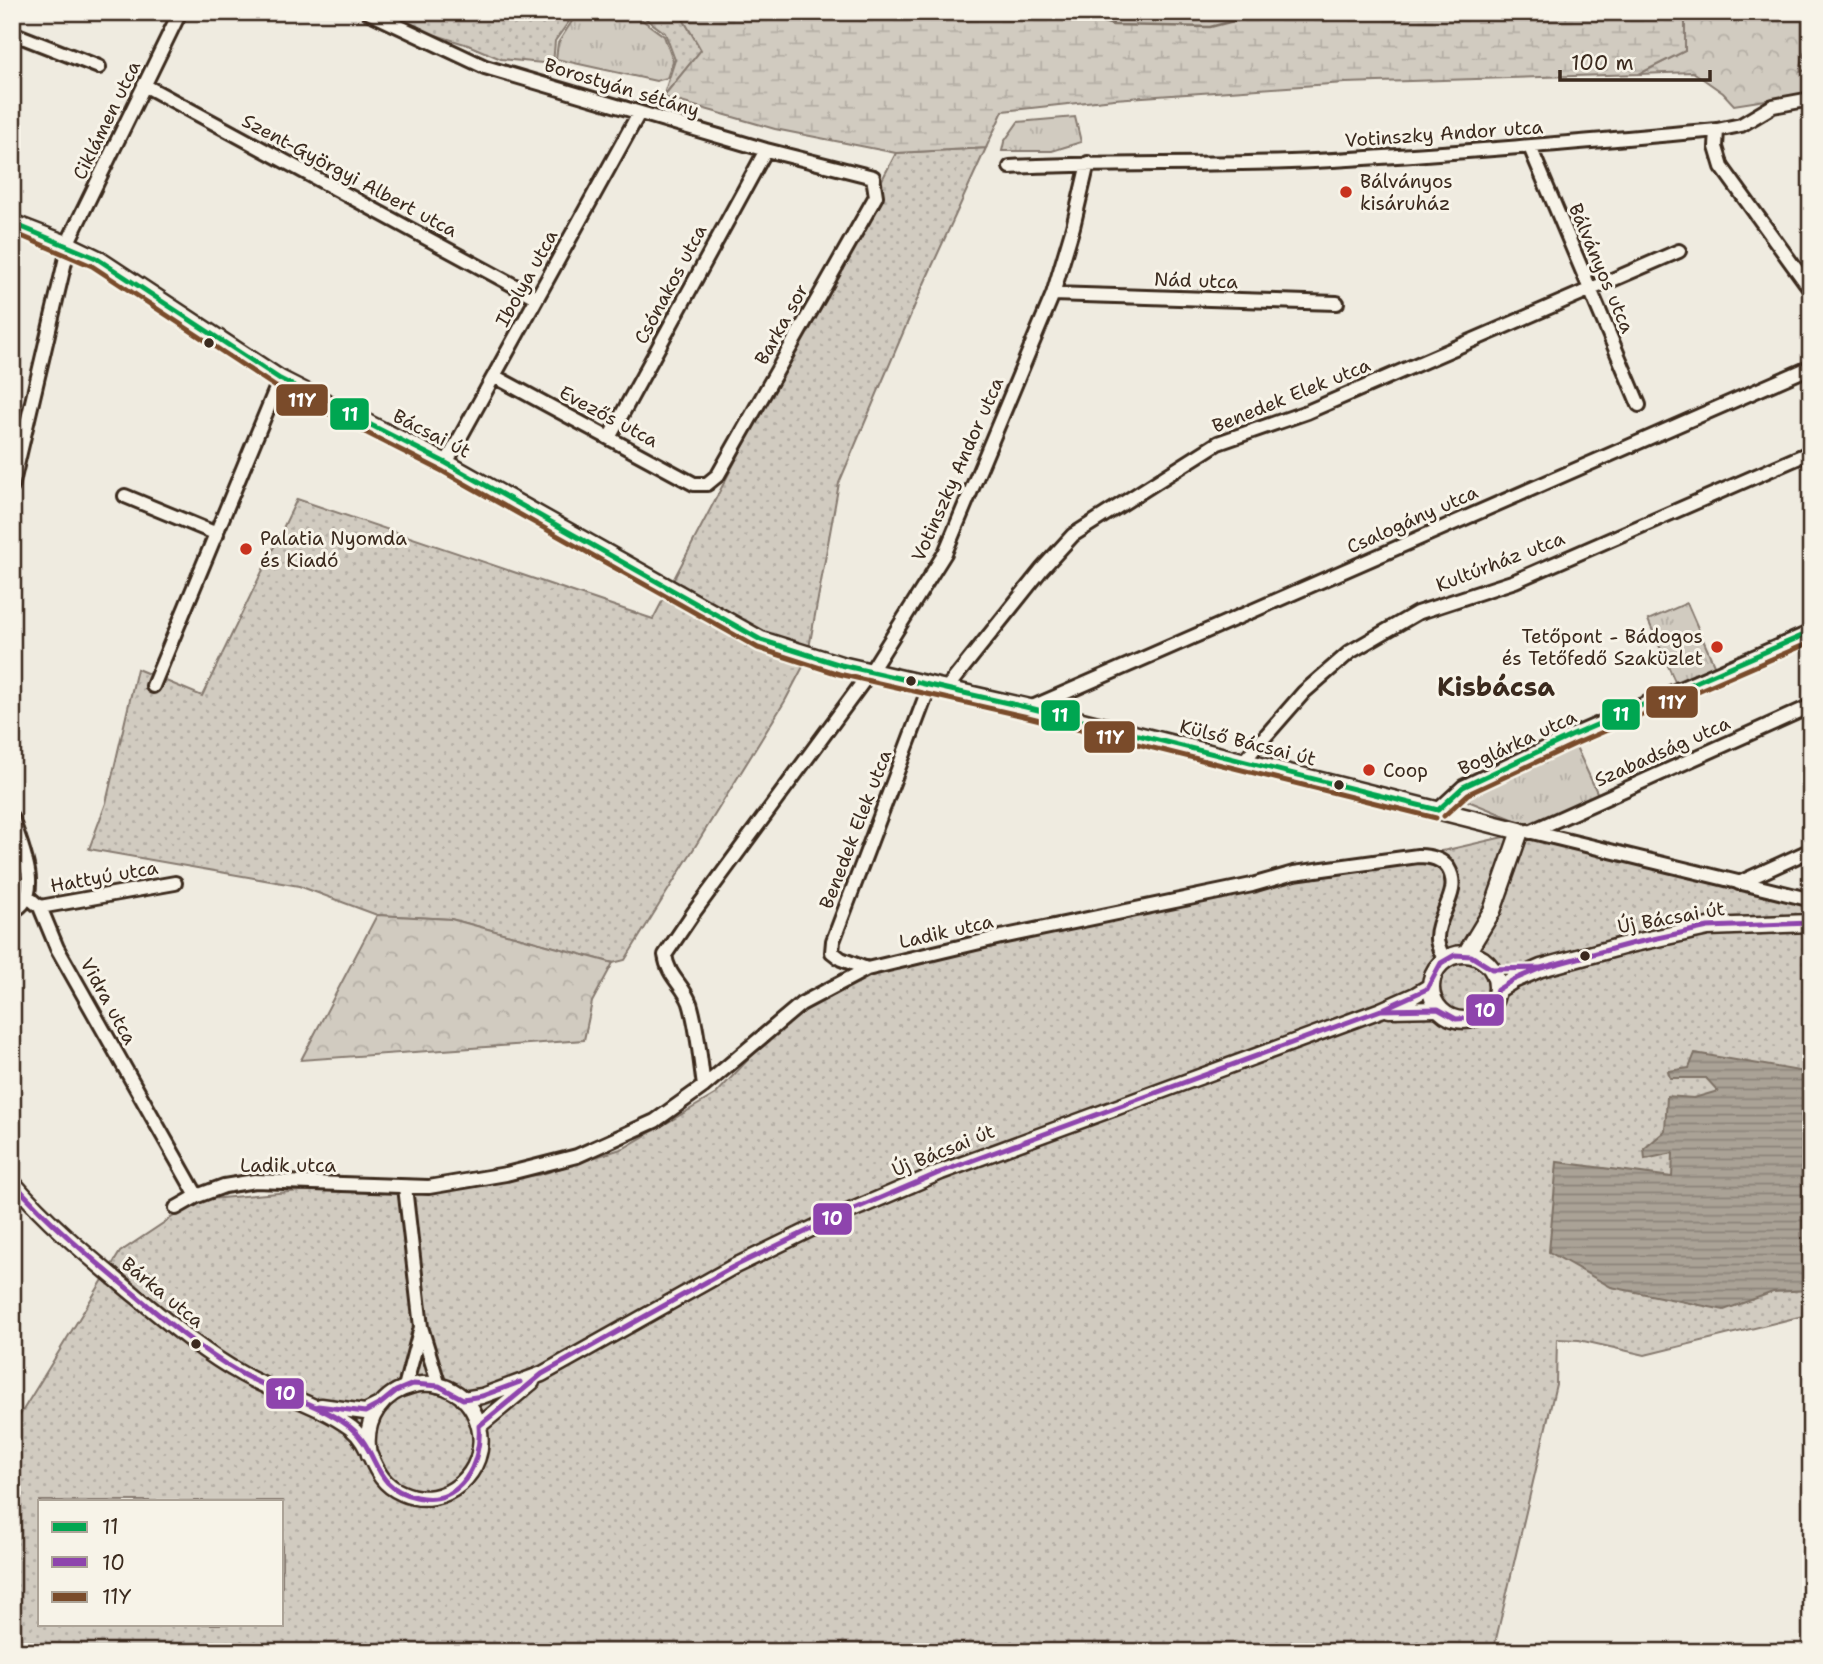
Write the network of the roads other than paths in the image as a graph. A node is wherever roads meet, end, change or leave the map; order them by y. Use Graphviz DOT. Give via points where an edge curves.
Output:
graph roads {
  1 [pos="180,12"];
  2 [pos="368,12"];
  3 [pos="12,33"];
  4 [pos="99,67"];
  5 [pos="144,85"];
  6 [pos="1811,99"];
  7 [pos="639,113"];
  8 [pos="1717,130"];
  9 [pos="1530,147"];
  10 [pos="766,150"];
  11 [pos="1088,163"];
  12 [pos="1010,167"];
  13 [pos="873,177"];
  14 [pos="12,223"];
  15 [pos="69,245"];
  16 [pos="1679,251"];
  17 [pos="1589,289"];
  18 [pos="1811,290"];
  19 [pos="1053,294"];
  20 [pos="537,298"];
  21 [pos="1337,303"];
  22 [pos="1811,367"];
  23 [pos="494,376"];
  24 [pos="280,379"];
  25 [pos="1639,405"];
  26 [pos="18,435"];
  27 [pos="609,438"];
  28 [pos="1811,452"];
  29 [pos="446,463"];
  30 [pos="707,484"];
  31 [pos="12,487"];
  32 [pos="125,496"];
  33 [pos="217,534"];
  34 [pos="1811,632"];
  35 [pos="841,665"];
  36 [pos="871,671"];
  37 [pos="153,685"];
  38 [pos="938,687"];
  39 [pos="1811,706"];
  40 [pos="1030,708"];
  41 [pos="1242,763"];
  42 [pos="1438,810"];
  43 [pos="12,818"];
  44 [pos="1525,831"];
  45 [pos="1811,850"];
  46 [pos="174,883"];
  47 [pos="1739,883"];
  48 [pos="28,897"];
  49 [pos="1808,899"];
  50 [pos="40,907"];
  51 [pos="12,911"];
  52 [pos="1492,911"];
  53 [pos="1811,923"];
  54 [pos="1466,954"];
  55 [pos="1444,960"];
  56 [pos="1488,965"];
  57 [pos="1541,968"];
  58 [pos="867,969"];
  59 [pos="1430,986"];
  60 [pos="1497,990"];
  61 [pos="1438,1009"];
  62 [pos="1381,1010"];
  63 [pos="704,1086"];
  64 [pos="12,1181"];
  65 [pos="405,1187"];
  66 [pos="197,1196"];
  67 [pos="176,1208"];
  68 [pos="422,1327"];
  69 [pos="541,1374"];
  70 [pos="439,1385"];
  71 [pos="405,1387"];
  72 [pos="463,1399"];
  73 [pos="309,1404"];
  74 [pos="380,1404"];
  75 [pos="479,1426"];
  76 [pos="369,1455"];
  1 -- 5 [label="street, Ciklámen utca"];
  2 -- 7 [label="street, Borostyán sétány" via="485,67"];
  3 -- 4 [label="street"];
  5 -- 15 [label="street, Ciklámen utca"];
  5 -- 20 [label="street, Szent-Györgyi Albert utca"];
  6 -- 8 [label="street, Votinszky Andor utca" via="1773,106 1741,125"];
  7 -- 10 [label="street, Borostyán sétány"];
  7 -- 20 [label="street, Ibolya utca"];
  8 -- 9 [label="street, Votinszky Andor utca"];
  8 -- 18 [label="street" via="1722,167"];
  9 -- 11 [label="street, Votinszky Andor utca" via="1311,161"];
  9 -- 17 [label="street, Bálványos utca"];
  10 -- 13 [label="street, Borostyán sétány"];
  10 -- 27 [label="street, Csónakos utca"];
  11 -- 12 [label="street, Votinszky Andor utca"];
  11 -- 19 [label="street, Votinszky Andor utca"];
  13 -- 30 [label="street, Barka sor" via="876,196 718,475"];
  14 -- 15 [label="main road, Bácsai út"];
  15 -- 24 [label="main road, Bácsai út" via="122,273"];
  15 -- 26 [label="street"];
  16 -- 17 [label="street, Benedek Elek utca"];
  17 -- 25 [label="street, Bálványos utca"];
  17 -- 38 [label="street, Benedek Elek utca" via="1307,412 1219,443 1073,535"];
  19 -- 21 [label="street, Nád utca"];
  19 -- 36 [label="street, Votinszky Andor utca" via="945,553"];
  20 -- 23 [label="street, Ibolya utca"];
  22 -- 40 [label="street, Csalogány utca"];
  23 -- 27 [label="street, Evezős utca"];
  23 -- 29 [label="street, Ibolya utca"];
  24 -- 29 [label="main road, Bácsai út"];
  24 -- 33 [label="street"];
  26 -- 31 [label="street"];
  27 -- 30 [label="street, Evezős utca" via="694,484"];
  28 -- 41 [label="street, Kultúrház utca" via="1515,581 1417,613 1350,652 1304,692"];
  29 -- 35 [label="main road, Bácsai út" via="761,640"];
  32 -- 33 [label="street"];
  33 -- 37 [label="street"];
  34 -- 42 [label="street, Boglárka utca" via="1463,787"];
  35 -- 36 [label="main road, Külső Bácsai út"];
  36 -- 38 [label="main road, Külső Bácsai út"];
  36 -- 63 [label="street, Votinszky Andor utca" via="665,955 667,969 684,989 691,1007"];
  38 -- 40 [label="main road, Külső Bácsai út"];
  38 -- 58 [label="street, Benedek Elek utca" via="833,941 832,952"];
  39 -- 44 [label="street, Szabadság utca"];
  40 -- 41 [label="main road, Külső Bácsai út"];
  41 -- 42 [label="main road, Külső Bácsai út"];
  42 -- 44 [label="main road, Külső Bácsai út"];
  43 -- 48 [label="street" via="29,876"];
  44 -- 47 [label="street, Külső Bácsai út"];
  44 -- 52 [label="main road"];
  45 -- 47 [label="street"];
  46 -- 50 [label="street, Hattyú utca"];
  47 -- 49 [label="street, Külső Bácsai út"];
  48 -- 50 [label="street, Vidra utca"];
  48 -- 51 [label="street, Hattyú utca"];
  50 -- 66 [label="street, Vidra utca" via="57,948"];
  52 -- 54 [label="main road"];
  52 -- 56 [label="main road"];
  53 -- 57 [label="main road, Új Bácsai út" via="1708,927"];
  54 -- 55 [label="main road"];
  54 -- 56 [label="main road, Új Bácsai út"];
  55 -- 58 [label="street, Ladik utca" via="1437,937 1453,883 1442,861 1427,856 1294,873"];
  55 -- 59 [label="main road"];
  56 -- 57 [label="main road, Új Bácsai út"];
  56 -- 60 [label="main road"];
  57 -- 60 [label="main road, Új Bácsai út"];
  58 -- 63 [label="street, Ladik utca" via="802,1004"];
  59 -- 61 [label="main road"];
  59 -- 62 [label="street, Új Bácsai út"];
  60 -- 61 [label="main road, Új Bácsai út" via="1488,1011 1468,1021"];
  61 -- 62 [label="street, Új Bácsai út"];
  62 -- 69 [label="street, Új Bácsai út" via="941,1172 859,1207 733,1267"];
  63 -- 65 [label="street, Ladik utca" via="655,1121 577,1156 506,1174"];
  64 -- 73 [label="street, Bárka utca" via="33,1207 183,1335 240,1373"];
  65 -- 66 [label="street, Ladik utca" via="255,1181"];
  65 -- 68 [label="street"];
  66 -- 67 [label="street, Ladik utca"];
  68 -- 70 [label="street"];
  68 -- 71 [label="street"];
  69 -- 72 [label="street, Új Bácsai út"];
  69 -- 75 [label="street, Új Bácsai út"];
  70 -- 71 [label="street"];
  70 -- 72 [label="street"];
  71 -- 74 [label="street"];
  72 -- 75 [label="street"];
  73 -- 74 [label="street" via="365,1412"];
  73 -- 76 [label="street" via="350,1427"];
  74 -- 76 [label="street" via="368,1430"];
  75 -- 76 [label="street" via="480,1452 474,1469 455,1489 439,1496 421,1498 395,1490 381,1479"];
}
